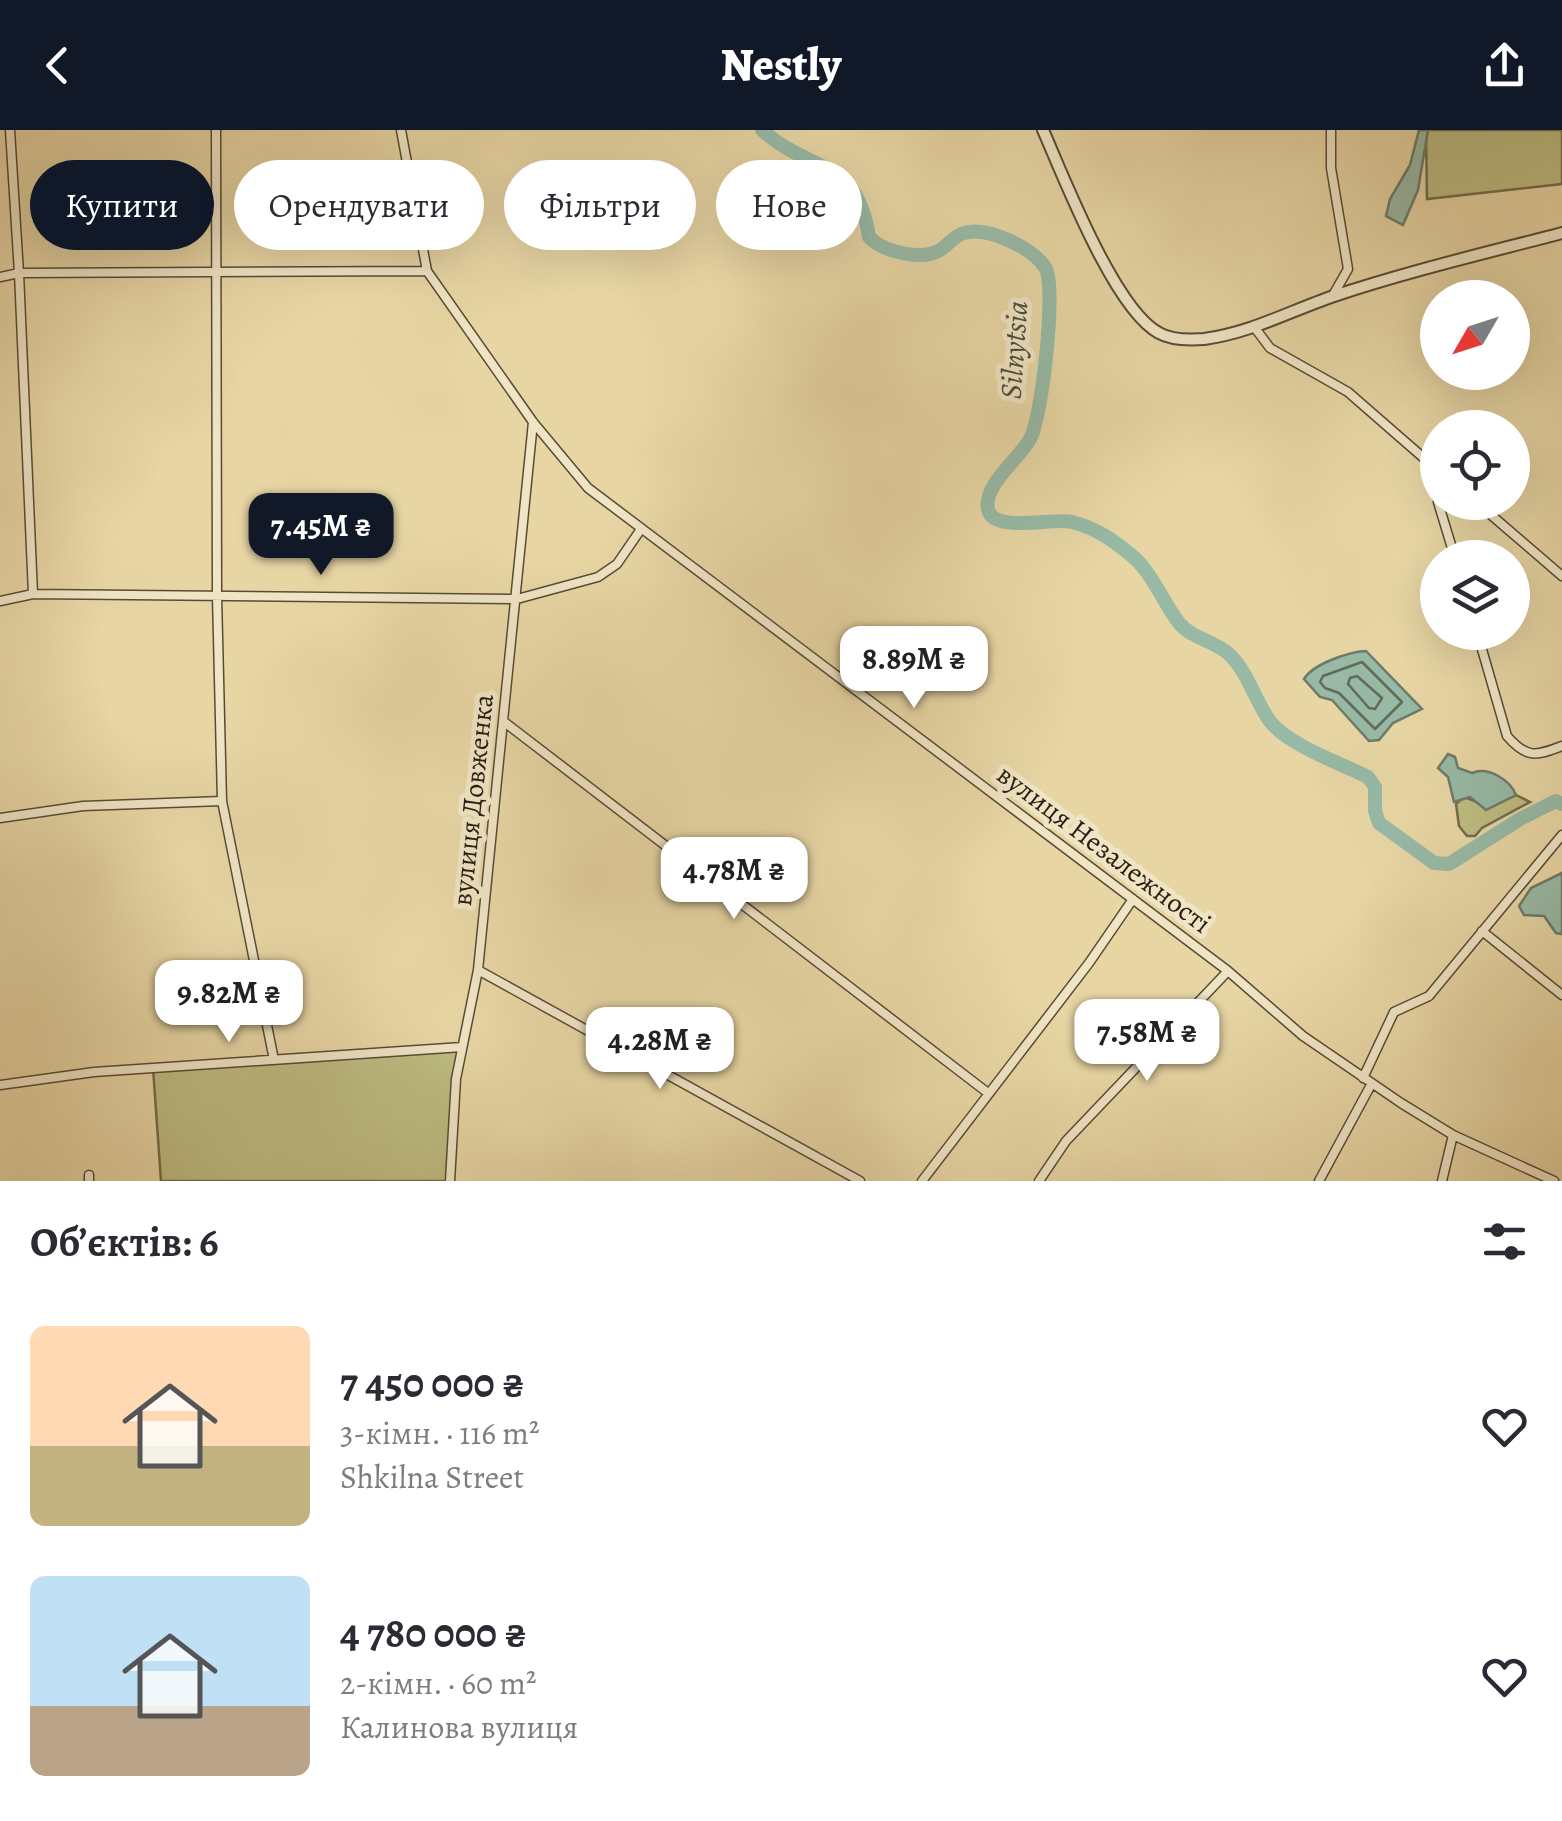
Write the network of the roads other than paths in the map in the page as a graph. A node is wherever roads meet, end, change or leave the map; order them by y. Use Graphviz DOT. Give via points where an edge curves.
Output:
graph roads {
  1 [pos="10,130"];
  2 [pos="216,130"];
  3 [pos="401,130"];
  4 [pos="1043,130"];
  5 [pos="1331,130"];
  6 [pos="1562,233"];
  7 [pos="428,271"];
  8 [pos="20,273"];
  9 [pos="218,275"];
  10 [pos="0,277"];
  11 [pos="1332,297"];
  12 [pos="1255,328"];
  13 [pos="533,422"];
  14 [pos="1420,455"];
  15 [pos="1497,520"];
  16 [pos="641,529"];
  17 [pos="1562,576"];
  18 [pos="33,594"];
  19 [pos="217,596"];
  20 [pos="517,599"];
  21 [pos="0,602"];
  22 [pos="1482,650"];
  23 [pos="503,721"];
  24 [pos="1562,746"];
  25 [pos="222,801"];
  26 [pos="0,818"];
  27 [pos="1562,835"];
  28 [pos="1133,898"];
  29 [pos="1482,931"];
  30 [pos="478,970"];
  31 [pos="1228,971"];
  32 [pos="1562,995"];
  33 [pos="462,1047"];
  34 [pos="274,1060"];
  35 [pos="1363,1078"];
  36 [pos="1372,1083"];
  37 [pos="0,1085"];
  38 [pos="988,1092"];
  39 [pos="1452,1135"];
  40 [pos="450,1181"];
  41 [pos="860,1181"];
  42 [pos="922,1181"];
  43 [pos="1038,1181"];
  44 [pos="1319,1181"];
  45 [pos="1442,1181"];
  46 [pos="1554,1181"];
  1 -- 8 [label="street"];
  2 -- 9 [label="street"];
  3 -- 7 [label="street, вулиця Незалежності"];
  4 -- 12 [label="street" via="1133,311 1158,333 1177,338"];
  5 -- 11 [label="street" via="1330,168 1348,269"];
  6 -- 11 [label="street"];
  7 -- 9 [label="street"];
  7 -- 13 [label="street, вулиця Незалежності"];
  8 -- 9 [label="street"];
  8 -- 10 [label="street"];
  8 -- 18 [label="street"];
  9 -- 19 [label="street"];
  11 -- 12 [label="street"];
  12 -- 14 [label="street" via="1270,348 1348,392"];
  13 -- 16 [label="street, вулиця Незалежності" via="588,488"];
  13 -- 20 [label="street, вулиця Довженка"];
  15 -- 17 [label="street"];
  16 -- 20 [label="street" via="617,564 598,578"];
  16 -- 28 [label="street, вулиця Незалежності"];
  18 -- 19 [label="street"];
  18 -- 21 [label="street"];
  19 -- 20 [label="street"];
  19 -- 25 [label="street"];
  20 -- 23 [label="street, вулиця Довженка"];
  22 -- 24 [label="street" via="1507,736 1530,754"];
  23 -- 30 [label="street, вулиця Довженка"];
  23 -- 38 [label="street"];
  25 -- 26 [label="street" via="82,806"];
  25 -- 34 [label="street"];
  27 -- 29 [label="street"];
  28 -- 31 [label="street, вулиця Незалежності"];
  28 -- 38 [label="street"];
  29 -- 32 [label="street"];
  29 -- 35 [label="street" via="1429,996 1394,1012"];
  30 -- 33 [label="street, вулиця Довженка"];
  30 -- 41 [label="street"];
  31 -- 35 [label="street, вулиця Незалежності"];
  31 -- 43 [label="street" via="1066,1141"];
  33 -- 34 [label="street"];
  33 -- 40 [label="street, вулиця Довженка"];
  34 -- 37 [label="street"];
  35 -- 36 [label="street, вулиця Незалежності"];
  36 -- 39 [label="street, вулиця Незалежності"];
  36 -- 44 [label="street"];
  38 -- 42 [label="street"];
  39 -- 45 [label="street"];
  39 -- 46 [label="street, вулиця Незалежності"];
}
